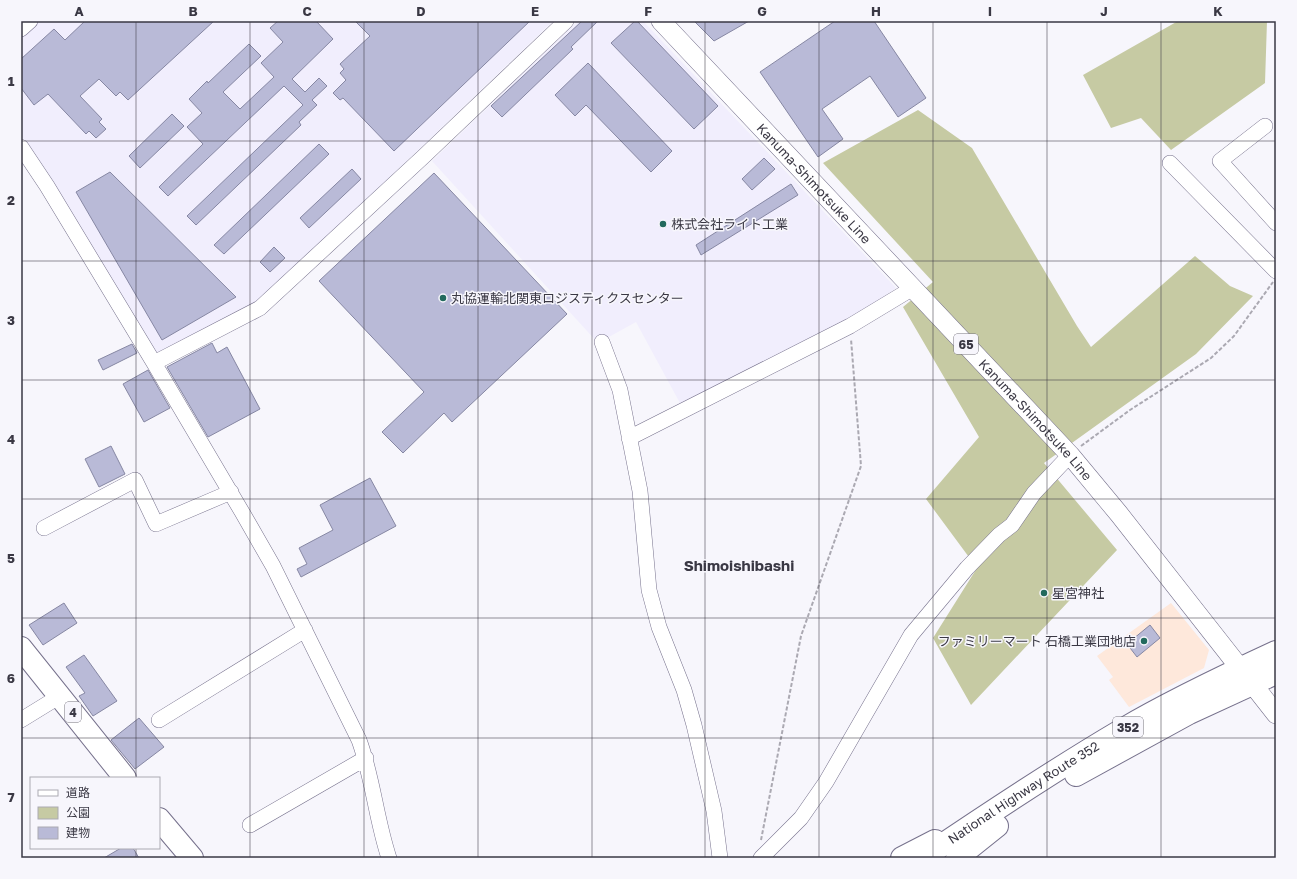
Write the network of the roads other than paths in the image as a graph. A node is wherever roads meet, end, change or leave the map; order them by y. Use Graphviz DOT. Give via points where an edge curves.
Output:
graph roads {
  1 [pos="30,21"];
  2 [pos="566,21"];
  3 [pos="661,21"];
  4 [pos="21,29"];
  5 [pos="1264,126"];
  6 [pos="21,147"];
  7 [pos="1170,163"];
  8 [pos="1276,223"];
  9 [pos="1276,271"];
  10 [pos="913,288"];
  11 [pos="602,342"];
  12 [pos="154,363"];
  13 [pos="629,438"];
  14 [pos="1070,455"];
  15 [pos="230,492"];
  16 [pos="44,528"];
  17 [pos="305,630"];
  18 [pos="21,648"];
  19 [pos="1276,652"];
  20 [pos="1276,673"];
  21 [pos="1247,676"];
  22 [pos="60,696"];
  23 [pos="1276,714"];
  24 [pos="21,720"];
  25 [pos="159,720"];
  26 [pos="366,758"];
  27 [pos="124,777"];
  28 [pos="160,820"];
  29 [pos="992,821"];
  30 [pos="250,825"];
  31 [pos="192,858"];
  32 [pos="389,858"];
  33 [pos="720,858"];
  34 [pos="761,858"];
  35 [pos="902,858"];
  36 [pos="923,858"];
  37 [pos="949,858"];
  38 [pos="957,858"];
  1 -- 4 [label="street"];
  2 -- 12 [label="street" via="260,308"];
  3 -- 10 [label="main road, Kanuma-Shimotsuke Line / 65"];
  5 -- 8 [label="street" via="1220,161"];
  6 -- 12 [label="street"];
  7 -- 9 [label="street"];
  10 -- 13 [label="street" via="850,326"];
  10 -- 14 [label="main road, Kanuma-Shimotsuke Line / 65"];
  11 -- 13 [label="street" via="620,390"];
  12 -- 15 [label="street"];
  13 -- 33 [label="street" via="640,491 649,590 659,627 684,690 694,725 714,811"];
  14 -- 21 [label="main road, Kanuma-Shimotsuke Line / 65"];
  14 -- 34 [label="street" via="1034,493 1012,524 967,568 911,635 886,674 826,782 801,818"];
  15 -- 16 [label="street" via="156,524 134,480"];
  15 -- 17 [label="street" via="273,566"];
  17 -- 25 [label="street"];
  17 -- 26 [label="street"];
  18 -- 22 [label="highway, 4"];
  19 -- 21 [label="highway, National Highway Route 352 / 352"];
  20 -- 21 [label="highway, National Highway Route 352 / 352"];
  21 -- 23 [label="main road, Kanuma-Shimotsuke Line / 65"];
  21 -- 29 [label="highway, National Highway Route 352 / 352" via="1123,730"];
  22 -- 24 [label="street"];
  22 -- 27 [label="highway, 4"];
  26 -- 30 [label="street"];
  26 -- 32 [label="street"];
  28 -- 31 [label="highway"];
  29 -- 35 [label="highway, 352"];
  29 -- 36 [label="highway, National Highway Route 352 / 352"];
  29 -- 37 [label="highway, National Highway Route 352 / 352"];
  29 -- 38 [label="highway, 352"];
}
